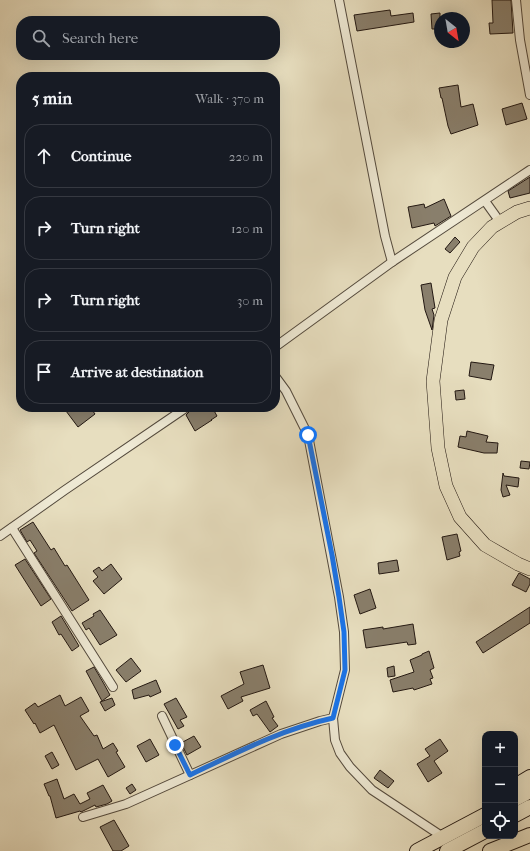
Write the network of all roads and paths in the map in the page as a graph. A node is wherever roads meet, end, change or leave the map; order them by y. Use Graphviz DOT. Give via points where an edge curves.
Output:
graph roads {
  1 [pos="339,0"];
  2 [pos="516,0"];
  3 [pos="530,95"];
  4 [pos="530,170"];
  5 [pos="485,201"];
  6 [pos="530,208"];
  7 [pos="500,222"];
  8 [pos="392,262"];
  9 [pos="280,343"];
  10 [pos="280,383"];
  11 [pos="180,412"];
  12 [pos="12,528"];
  13 [pos="0,536"];
  14 [pos="530,569"];
  15 [pos="113,687"];
  16 [pos="162,716"];
  17 [pos="333,718"];
  18 [pos="190,775"];
  19 [pos="530,777"];
  20 [pos="518,784"];
  21 [pos="530,791"];
  22 [pos="518,797"];
  23 [pos="482,807"];
  24 [pos="530,807"];
  25 [pos="518,813"];
  26 [pos="83,816"];
  27 [pos="482,817"];
  28 [pos="482,833"];
  29 [pos="530,835"];
  30 [pos="445,836"];
  31 [pos="417,851"];
  32 [pos="447,851"];
  33 [pos="490,851"];
  1 -- 8 [label="street"];
  2 -- 3 [label="street"];
  4 -- 5 [label="street"];
  5 -- 7 [label="street"];
  5 -- 8 [label="street"];
  6 -- 7 [label="main road"];
  7 -- 14 [label="main road" via="492,226 473,247 455,277 441,320 433,381 438,448 446,486 460,517 485,545"];
  8 -- 9 [label="street"];
  10 -- 17 [label="street" via="308,435 339,597 344,632 345,670"];
  11 -- 12 [label="street"];
  12 -- 13 [label="street"];
  12 -- 15 [label="street"];
  16 -- 18 [label="street"];
  17 -- 18 [label="street" via="281,734"];
  17 -- 30 [label="street" via="335,740 340,753 372,790"];
  18 -- 26 [label="street" via="126,804"];
  19 -- 20 [label="highway"];
  21 -- 22 [label="highway"];
  23 -- 30 [label="highway"];
  24 -- 25 [label="highway"];
  27 -- 30 [label="highway"];
  28 -- 32 [label="highway"];
  29 -- 33 [label="highway"];
  30 -- 31 [label="highway"];
}
